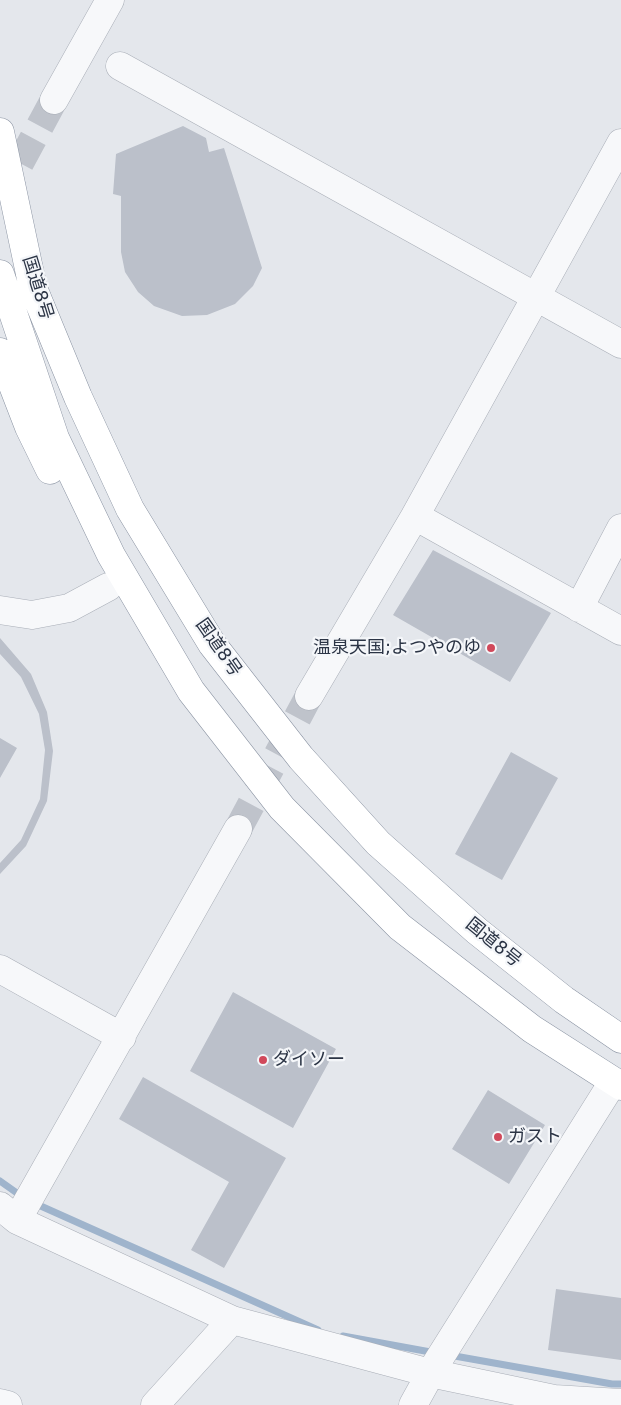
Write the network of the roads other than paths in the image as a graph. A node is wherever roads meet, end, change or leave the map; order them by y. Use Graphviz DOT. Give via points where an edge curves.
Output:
graph roads {
  1 [pos="110,0"];
  2 [pos="120,66"];
  3 [pos="54,100"];
  4 [pos="0,132"];
  5 [pos="621,143"];
  6 [pos="0,274"];
  7 [pos="536,297"];
  8 [pos="621,344"];
  9 [pos="0,352"];
  10 [pos="415,516"];
  11 [pos="621,528"];
  12 [pos="108,587"];
  13 [pos="579,608"];
  14 [pos="0,610"];
  15 [pos="621,631"];
  16 [pos="191,691"];
  17 [pos="309,696"];
  18 [pos="238,829"];
  19 [pos="0,969"];
  20 [pos="122,1037"];
  21 [pos="621,1039"];
  22 [pos="618,1077"];
  23 [pos="9,1213"];
  24 [pos="232,1320"];
  25 [pos="432,1370"];
  26 [pos="0,1403"];
  27 [pos="621,1403"];
  28 [pos="8,1405"];
  29 [pos="155,1405"];
  30 [pos="413,1405"];
  1 -- 3 [label="street"];
  2 -- 7 [label="street"];
  4 -- 21 [label="highway, 国道8号" via="33,288 78,397 130,509 212,644 301,758 378,843 484,937 564,1000"];
  5 -- 7 [label="street"];
  6 -- 16 [label="highway, 国道8号" via="55,438 111,555"];
  7 -- 8 [label="street"];
  7 -- 10 [label="street"];
  9 -- 12 [label="highway" via="29,427"];
  10 -- 13 [label="street"];
  10 -- 17 [label="street"];
  11 -- 13 [label="street"];
  12 -- 14 [label="street" via="70,608 32,616"];
  12 -- 16 [label="highway" via="132,626"];
  13 -- 15 [label="street"];
  16 -- 22 [label="highway, 国道8号" via="282,808 400,927 532,1029"];
  18 -- 20 [label="street"];
  19 -- 20 [label="street"];
  20 -- 23 [label="street" via="38,1185"];
  22 -- 25 [label="street"];
  23 -- 24 [label="street"];
  24 -- 25 [label="street"];
  24 -- 29 [label="street"];
  25 -- 27 [label="street" via="554,1399"];
  25 -- 30 [label="street"];
  26 -- 28 [label="street"];
}
